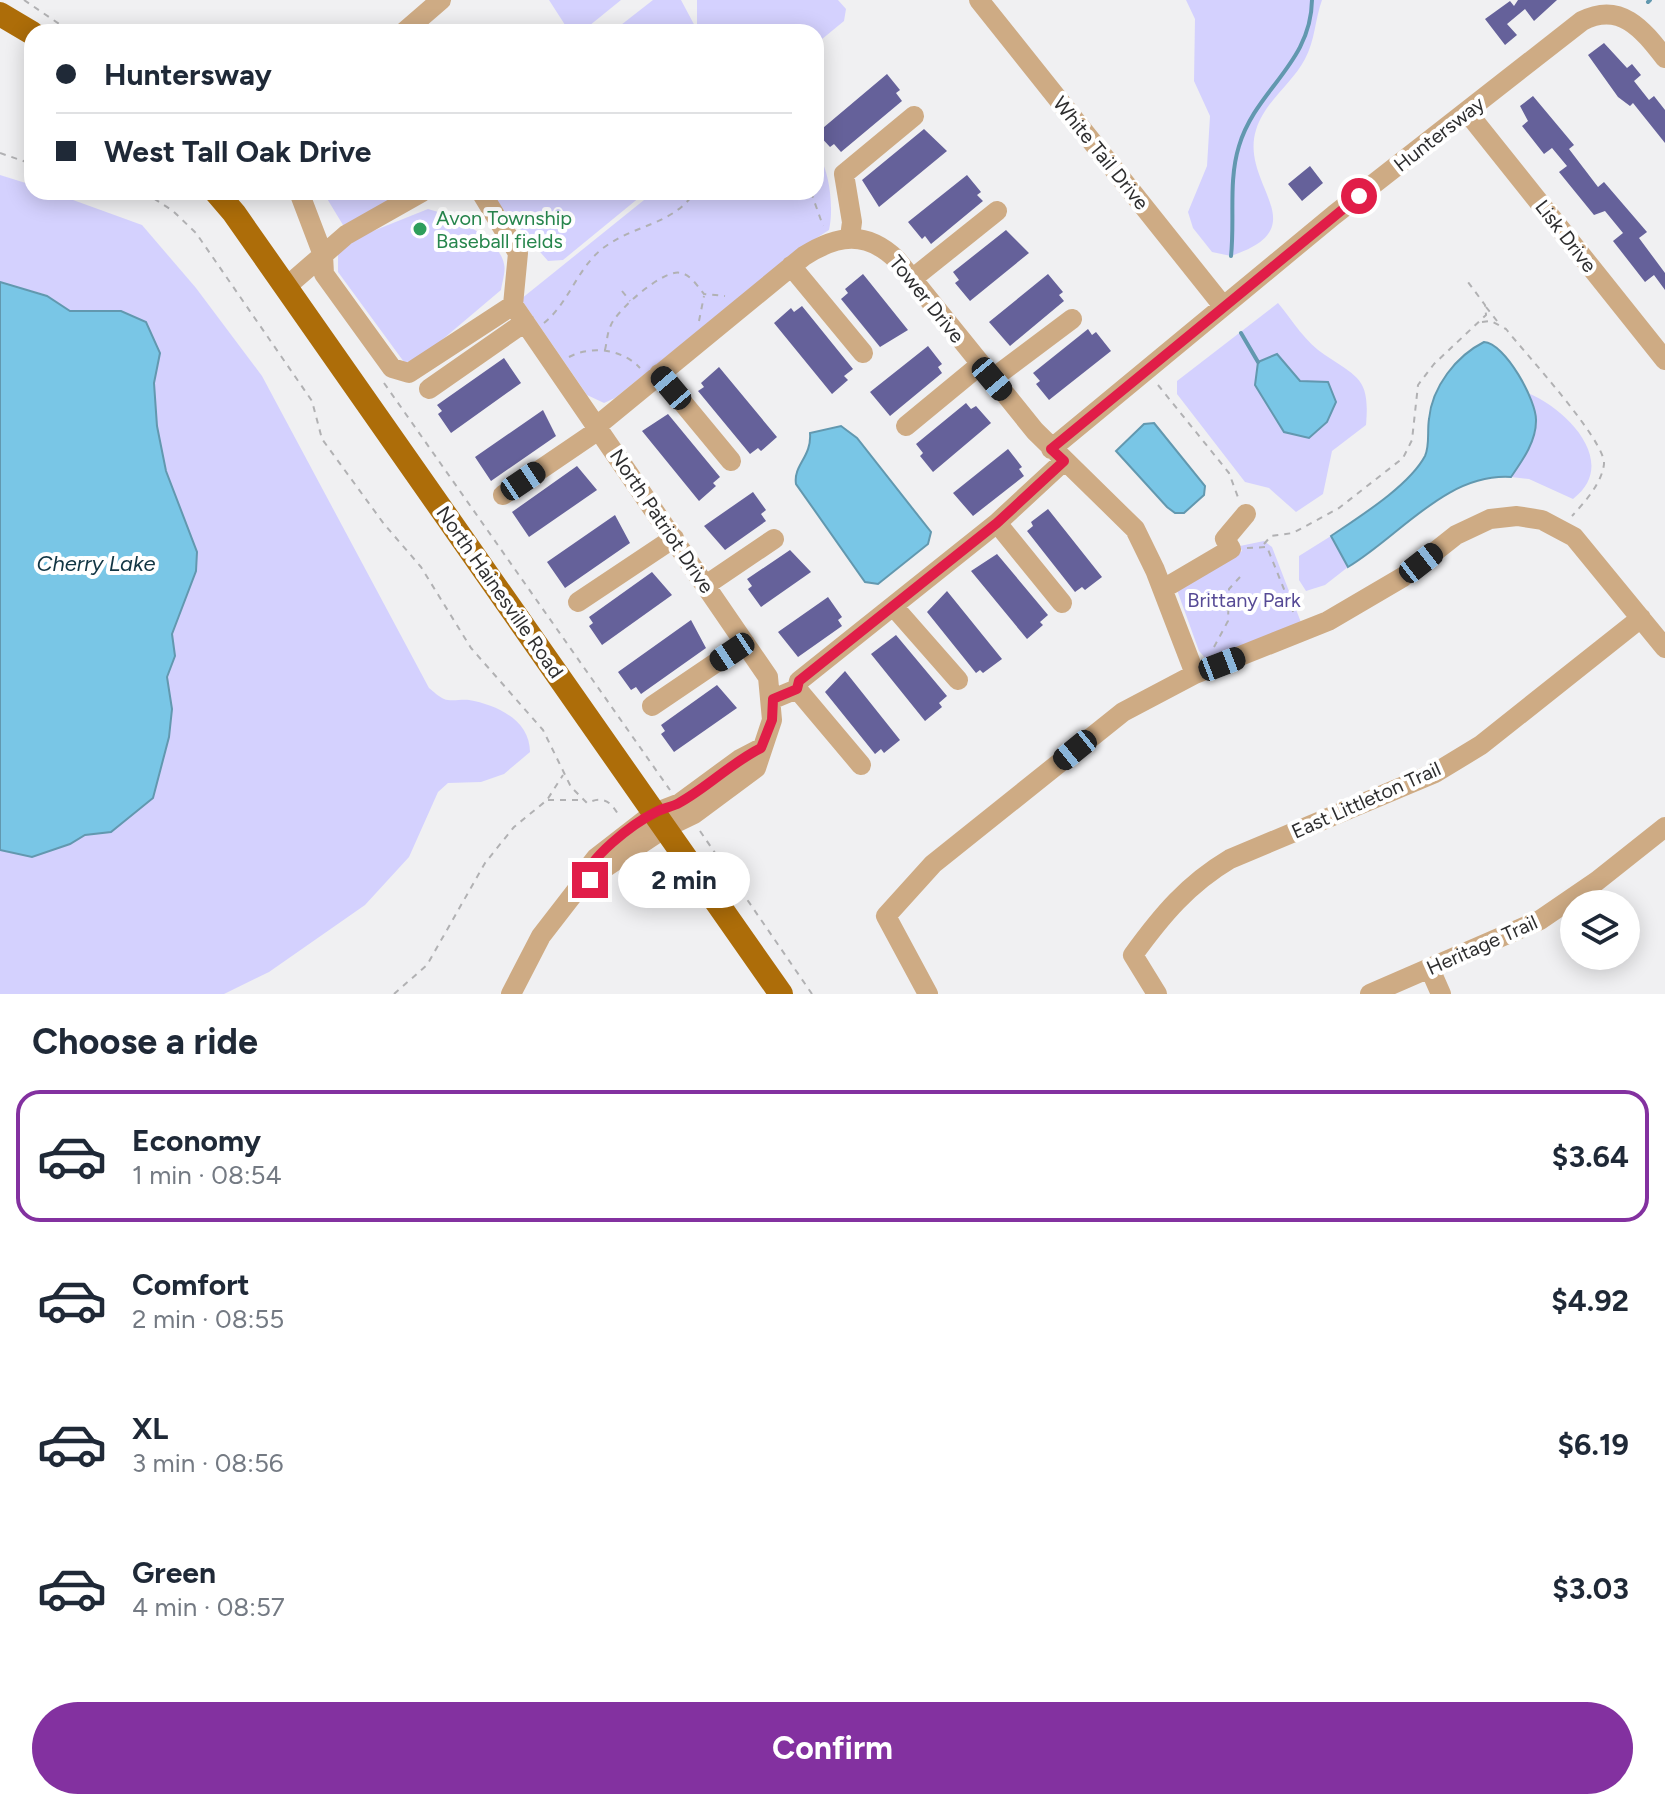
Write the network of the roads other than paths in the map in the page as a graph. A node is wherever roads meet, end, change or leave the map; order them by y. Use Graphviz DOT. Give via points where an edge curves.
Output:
graph roads {
  1 [pos="441,0"];
  2 [pos="979,0"];
  3 [pos="0,14"];
  4 [pos="413,24"];
  5 [pos="24,28"];
  6 [pos="1665,58"];
  7 [pos="1467,112"];
  8 [pos="914,116"];
  9 [pos="222,200"];
  10 [pos="302,200"];
  11 [pos="408,200"];
  12 [pos="486,200"];
  13 [pos="997,211"];
  14 [pos="850,237"];
  15 [pos="323,255"];
  16 [pos="791,266"];
  17 [pos="912,279"];
  18 [pos="286,287"];
  19 [pos="1223,306"];
  20 [pos="527,317"];
  21 [pos="1072,319"];
  22 [pos="863,353"];
  23 [pos="1665,360"];
  24 [pos="651,372"];
  25 [pos="986,372"];
  26 [pos="429,389"];
  27 [pos="906,426"];
  28 [pos="599,427"];
  29 [pos="1058,455"];
  30 [pos="731,461"];
  31 [pos="503,495"];
  32 [pos="1246,514"];
  33 [pos="997,523"];
  34 [pos="674,538"];
  35 [pos="774,539"];
  36 [pos="706,585"];
  37 [pos="1163,589"];
  38 [pos="578,602"];
  39 [pos="1062,603"];
  40 [pos="893,606"];
  41 [pos="1641,618"];
  42 [pos="745,643"];
  43 [pos="1665,648"];
  44 [pos="1195,674"];
  45 [pos="958,680"];
  46 [pos="797,689"];
  47 [pos="773,699"];
  48 [pos="652,706"];
  49 [pos="861,765"];
  50 [pos="660,820"];
  51 [pos="1665,827"];
  52 [pos="1430,969"];
  53 [pos="511,994"];
  54 [pos="781,994"];
  55 [pos="928,994"];
  56 [pos="1157,994"];
  57 [pos="1370,994"];
  58 [pos="1441,994"];
  1 -- 4 [label="street"];
  2 -- 19 [label="street, White Tail Drive"];
  3 -- 5 [label="main road"];
  6 -- 7 [label="street, Huntersway" via="1636,23 1609,14 1592,16"];
  7 -- 19 [label="street, Huntersway"];
  7 -- 23 [label="street, Lisk Drive"];
  8 -- 14 [label="street" via="844,174"];
  9 -- 18 [label="main road, North Hainesville Road"];
  10 -- 15 [label="street"];
  11 -- 15 [label="street" via="346,235"];
  12 -- 20 [label="street" via="518,253"];
  13 -- 17 [label="street"];
  14 -- 16 [label="street" via="828,241"];
  14 -- 17 [label="street, Tower Drive" via="883,247"];
  15 -- 18 [label="street"];
  15 -- 20 [label="street" via="324,274 392,368 409,373"];
  16 -- 22 [label="street"];
  16 -- 24 [label="street"];
  17 -- 25 [label="street, Tower Drive"];
  18 -- 50 [label="main road, North Hainesville Road"];
  19 -- 29 [label="street, Huntersway" via="1144,370"];
  20 -- 26 [label="street"];
  20 -- 28 [label="street, North Patriot Drive"];
  21 -- 25 [label="street"];
  24 -- 28 [label="street"];
  24 -- 30 [label="street"];
  25 -- 27 [label="street"];
  25 -- 29 [label="street, Tower Drive"];
  28 -- 31 [label="street"];
  28 -- 34 [label="street, North Patriot Drive"];
  29 -- 33 [label="street, Huntersway"];
  29 -- 37 [label="street, Tower Drive" via="1135,529"];
  32 -- 37 [label="street" via="1225,539 1231,549"];
  33 -- 39 [label="street"];
  33 -- 40 [label="street, Huntersway"];
  34 -- 36 [label="street, North Patriot Drive"];
  34 -- 38 [label="street"];
  35 -- 36 [label="street"];
  36 -- 42 [label="street, North Patriot Drive"];
  37 -- 44 [label="street, Tower Drive"];
  40 -- 45 [label="street"];
  40 -- 46 [label="street, Huntersway" via="799,681"];
  41 -- 43 [label="street"];
  41 -- 44 [label="street" via="1590,553 1560,527 1517,516 1490,519 1362,604 1303,634"];
  41 -- 56 [label="street, East Littleton Trail" via="1481,745 1435,773 1203,874 1164,913 1133,955"];
  42 -- 47 [label="street, North Patriot Drive" via="768,677"];
  42 -- 48 [label="street"];
  44 -- 55 [label="street" via="1123,712 933,864 886,916"];
  46 -- 47 [label="street"];
  46 -- 49 [label="street"];
  47 -- 50 [label="street" via="772,720 761,748 740,759 684,810"];
  50 -- 53 [label="street" via="596,858 541,936"];
  50 -- 54 [label="main road, North Hainesville Road"];
  51 -- 52 [label="street, Heritage Trail" via="1540,920"];
  52 -- 57 [label="street, Heritage Trail"];
  52 -- 58 [label="street"];
}
